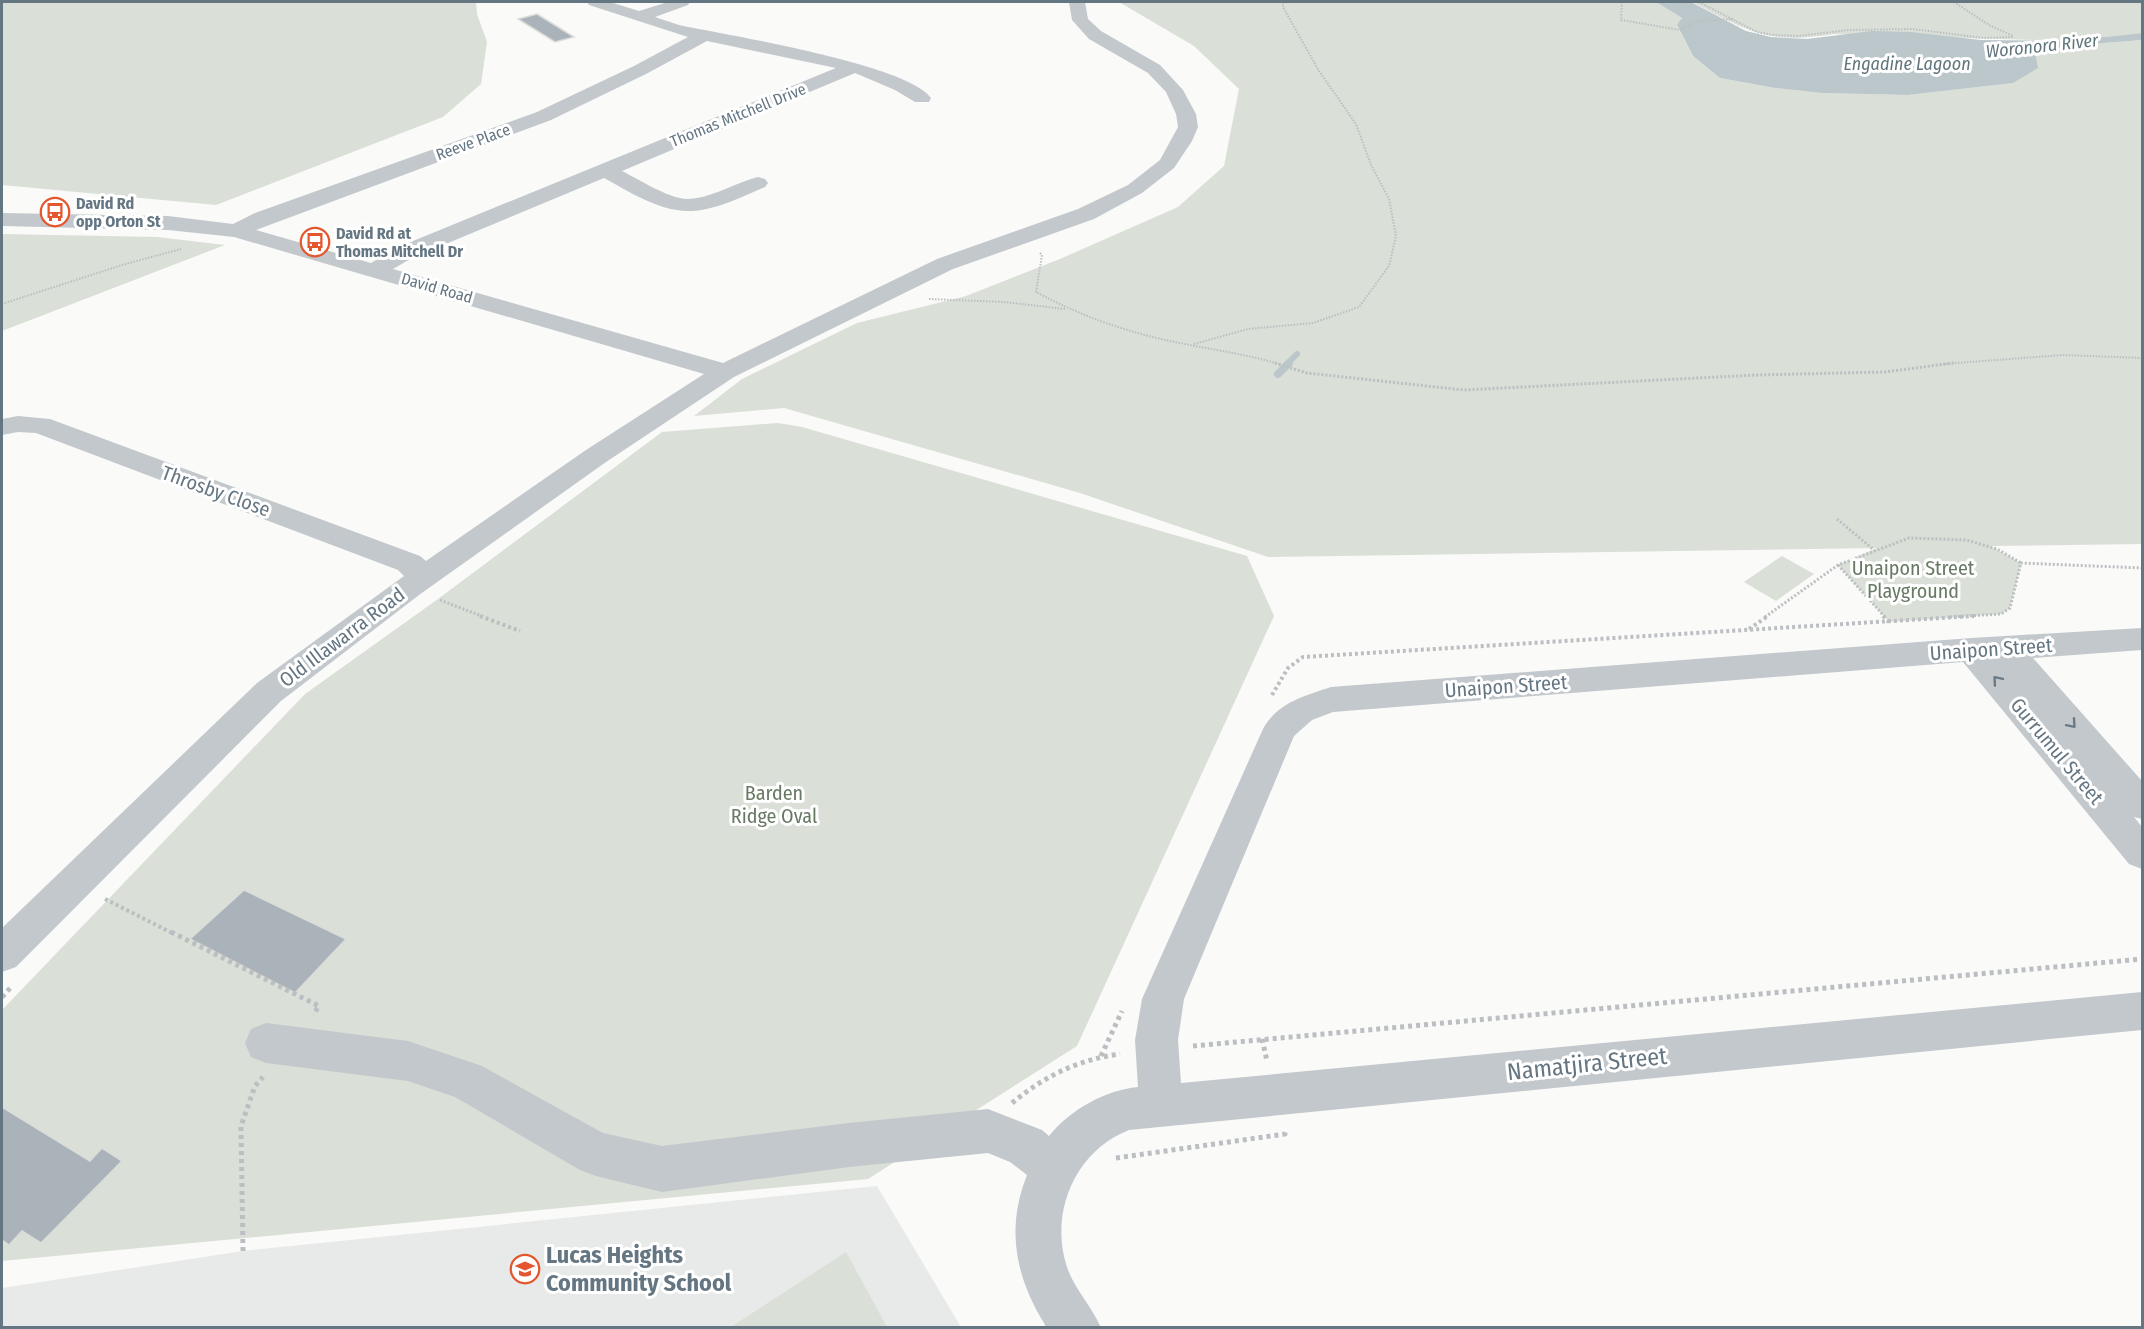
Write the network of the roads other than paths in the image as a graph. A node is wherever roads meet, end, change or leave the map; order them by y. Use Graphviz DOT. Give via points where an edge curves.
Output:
graph roads {
  1 [pos="595,2"];
  2 [pos="682,2"];
  3 [pos="1077,2"];
  4 [pos="639,17"];
  5 [pos="703,36"];
  6 [pos="855,67"];
  7 [pos="922,98"];
  8 [pos="605,170"];
  9 [pos="758,183"];
  10 [pos="2,219"];
  11 [pos="236,231"];
  12 [pos="375,270"];
  13 [pos="725,372"];
  14 [pos="2,427"];
  15 [pos="431,587"];
  16 [pos="2142,639"];
  17 [pos="2006,648"];
  18 [pos="1971,650"];
  19 [pos="2142,805"];
  20 [pos="2142,853"];
  21 [pos="2,954"];
  22 [pos="2142,1011"];
  23 [pos="278,1045"];
  24 [pos="1162,1106"];
  25 [pos="1053,1167"];
  26 [pos="1076,1328"];
  1 -- 4 [label="street, Thomas Mitchell Drive"];
  2 -- 4 [label="street"];
  3 -- 13 [label="street" via="1080,20 1095,35 1154,69 1174,90 1188,127 1167,164 1135,189 1086,214 945,264"];
  4 -- 5 [label="street, Thomas Mitchell Drive"];
  5 -- 6 [label="street, Thomas Mitchell Drive"];
  5 -- 11 [label="street, Reeve Place" via="544,116 262,218"];
  6 -- 7 [label="street"];
  6 -- 8 [label="street, Thomas Mitchell Drive"];
  8 -- 9 [label="street" via="684,205"];
  8 -- 12 [label="street, Thomas Mitchell Drive" via="404,253"];
  10 -- 11 [label="street, David Road" via="168,223"];
  11 -- 12 [label="street, David Road"];
  12 -- 13 [label="street, David Road"];
  13 -- 15 [label="street, Old Illawarra Road" via="596,456"];
  14 -- 15 [label="street, Throsby Close" via="40,425 409,563"];
  15 -- 21 [label="street, Old Illawarra Road" via="269,693"];
  16 -- 17 [label="street, Unaipon Street"];
  17 -- 18 [label="street, Unaipon Street"];
  17 -- 19 [label="street, Gurrumul Street, one-way"];
  20 -- 18 [label="street, Gurrumul Street, one-way"];
  18 -- 24 [label="street, Unaipon Street" via="1331,700 1300,711 1280,729 1163,999 1156,1025"];
  22 -- 24 [label="street, Namatjira Street"];
  23 -- 25 [label="street" via="408,1061 466,1081 596,1154 662,1169 988,1131 1026,1146"];
  24 -- 25 [label="street, Namatjira Street" via="1129,1109 1099,1121 1071,1142"];
  25 -- 26 [label="street, Namatjira Street" via="1039,1208 1037,1233 1042,1267"];
}
